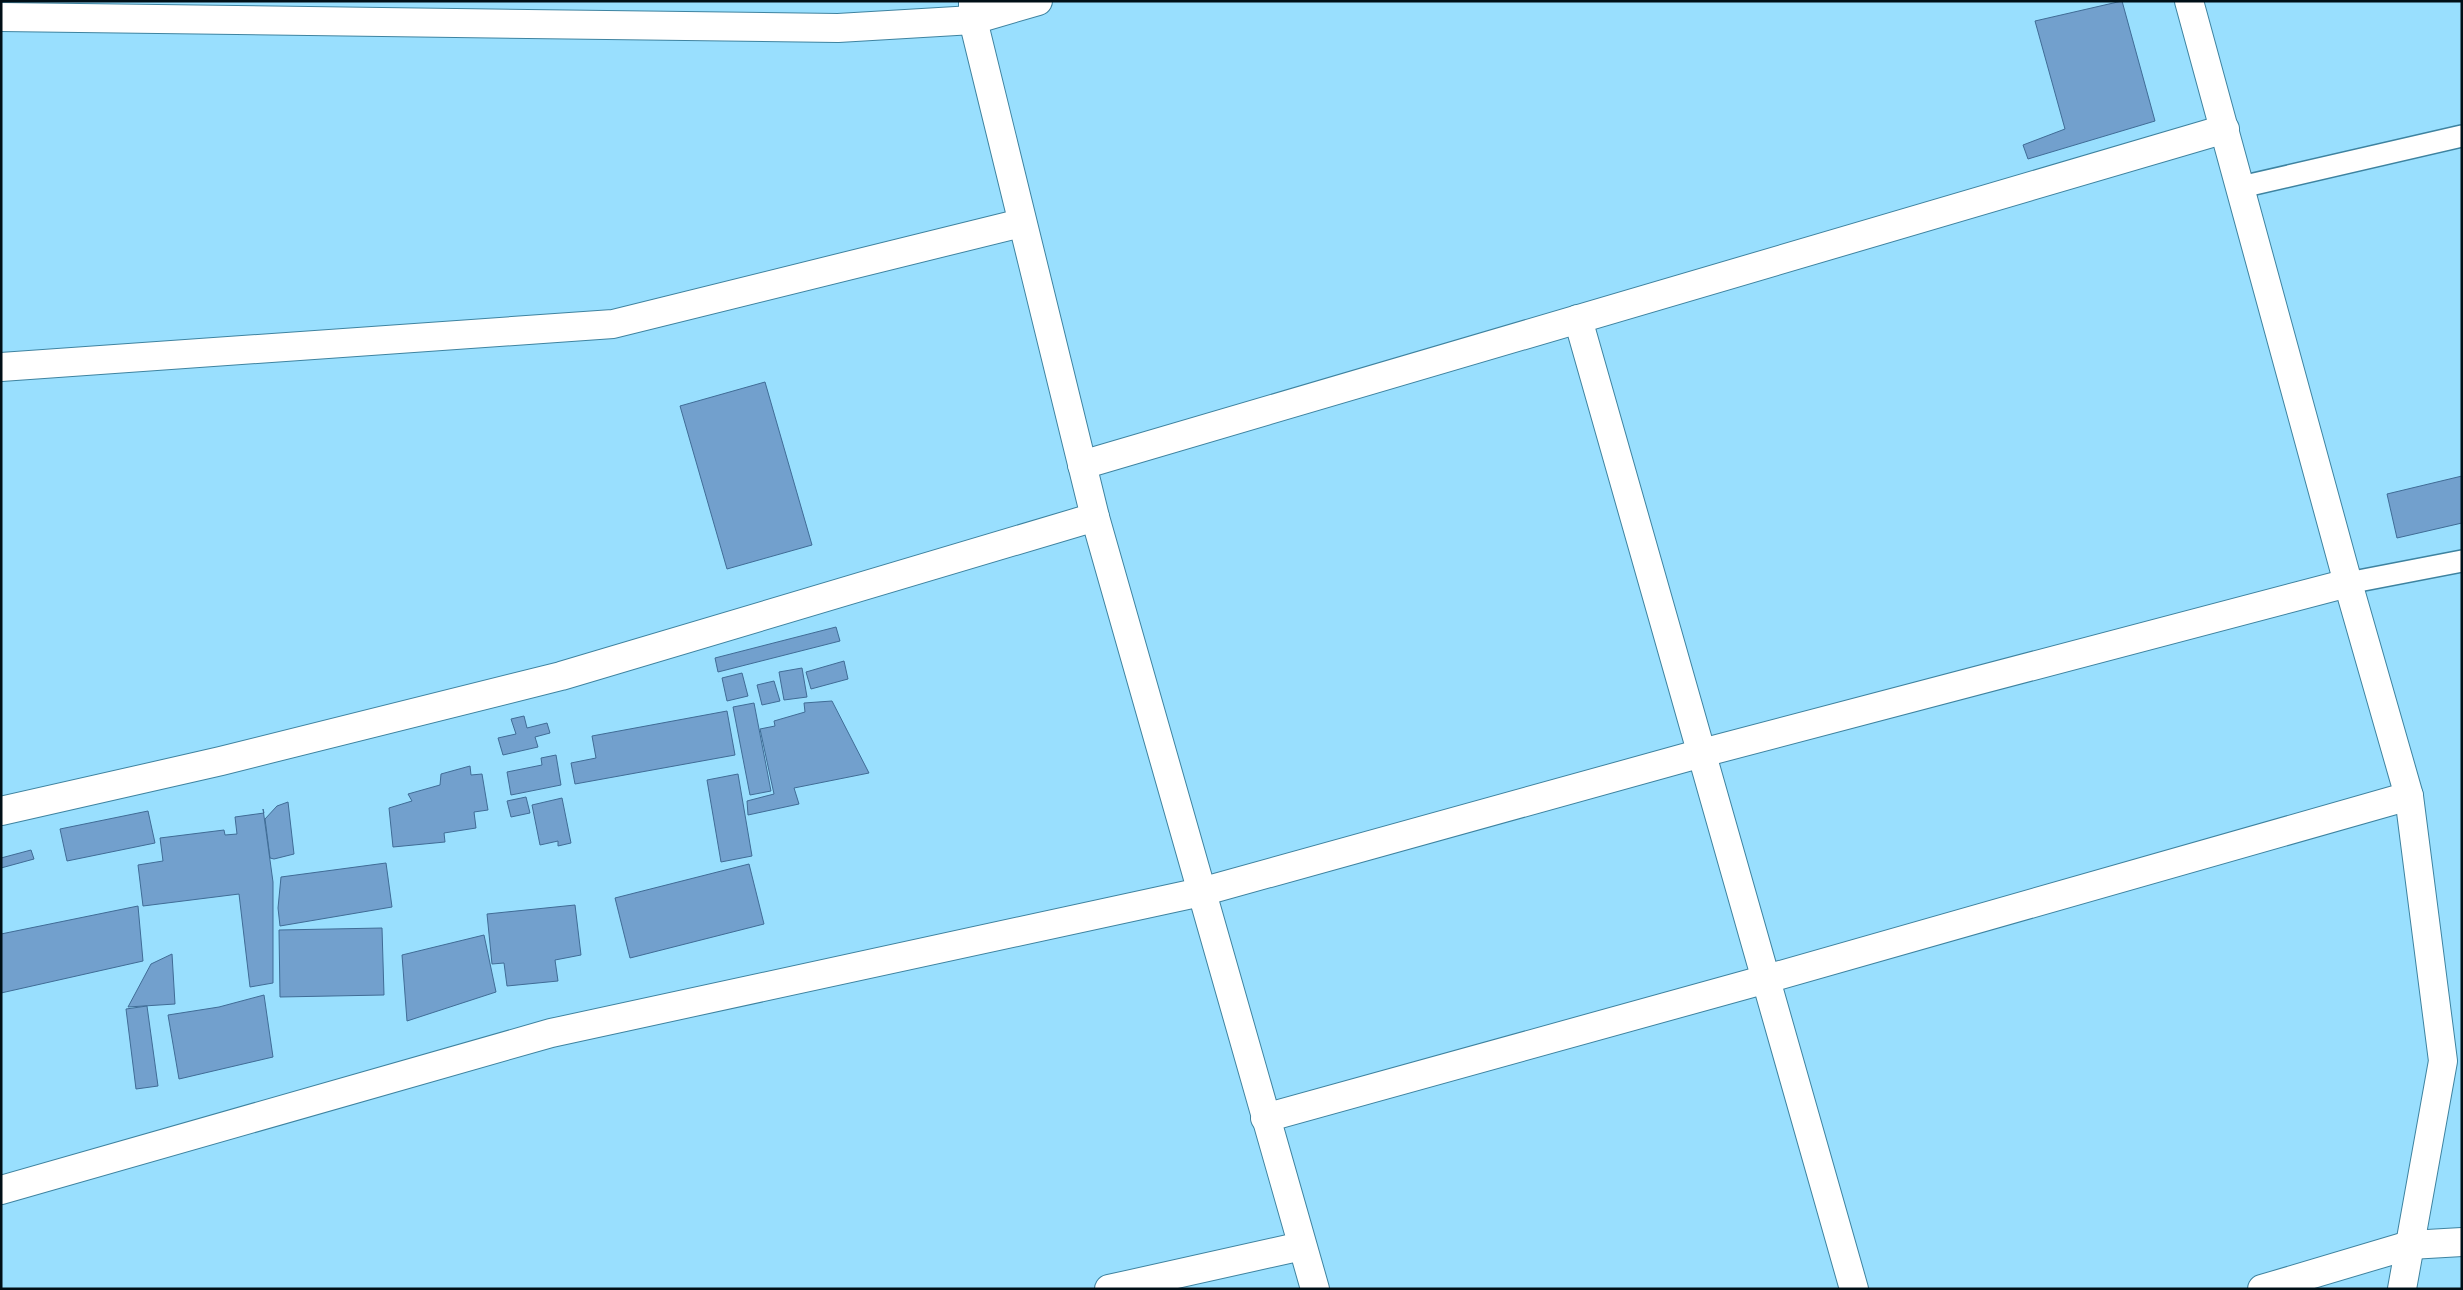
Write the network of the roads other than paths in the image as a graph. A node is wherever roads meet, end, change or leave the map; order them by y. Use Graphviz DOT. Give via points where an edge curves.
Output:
graph roads {
  1 [pos="1038,1"];
  2 [pos="2190,1"];
  3 [pos="973,11"];
  4 [pos="1,17"];
  5 [pos="2225,129"];
  6 [pos="2462,136"];
  7 [pos="2241,187"];
  8 [pos="1021,223"];
  9 [pos="1578,319"];
  10 [pos="1,366"];
  11 [pos="1082,465"];
  12 [pos="1095,517"];
  13 [pos="2462,561"];
  14 [pos="2348,583"];
  15 [pos="1702,753"];
  16 [pos="2409,796"];
  17 [pos="1,811"];
  18 [pos="1202,892"];
  19 [pos="1763,980"];
  20 [pos="1265,1118"];
  21 [pos="1,1190"];
  22 [pos="2462,1242"];
  23 [pos="2410,1245"];
  24 [pos="1302,1246"];
  25 [pos="1110,1289"];
  26 [pos="1315,1289"];
  27 [pos="1854,1289"];
  28 [pos="2262,1289"];
  29 [pos="2402,1289"];
  1 -- 3 [label="street"];
  2 -- 5 [label="street"];
  3 -- 4 [label="street" via="838,28"];
  3 -- 8 [label="street"];
  5 -- 7 [label="street"];
  5 -- 9 [label="street"];
  6 -- 7 [label="lane"];
  7 -- 14 [label="street"];
  8 -- 10 [label="street" via="613,324"];
  8 -- 11 [label="street"];
  9 -- 11 [label="street"];
  9 -- 15 [label="street"];
  11 -- 12 [label="street"];
  12 -- 17 [label="street" via="561,676 221,761"];
  12 -- 18 [label="street"];
  13 -- 14 [label="lane"];
  14 -- 15 [label="street"];
  14 -- 16 [label="street"];
  15 -- 18 [label="street"];
  15 -- 19 [label="street"];
  16 -- 19 [label="street"];
  16 -- 23 [label="street" via="2443,1061"];
  18 -- 20 [label="street"];
  18 -- 21 [label="street" via="551,1033"];
  19 -- 20 [label="street"];
  19 -- 27 [label="street"];
  20 -- 24 [label="street"];
  22 -- 23 [label="street"];
  23 -- 28 [label="street"];
  23 -- 29 [label="street"];
  24 -- 25 [label="street"];
  24 -- 26 [label="street"];
}
